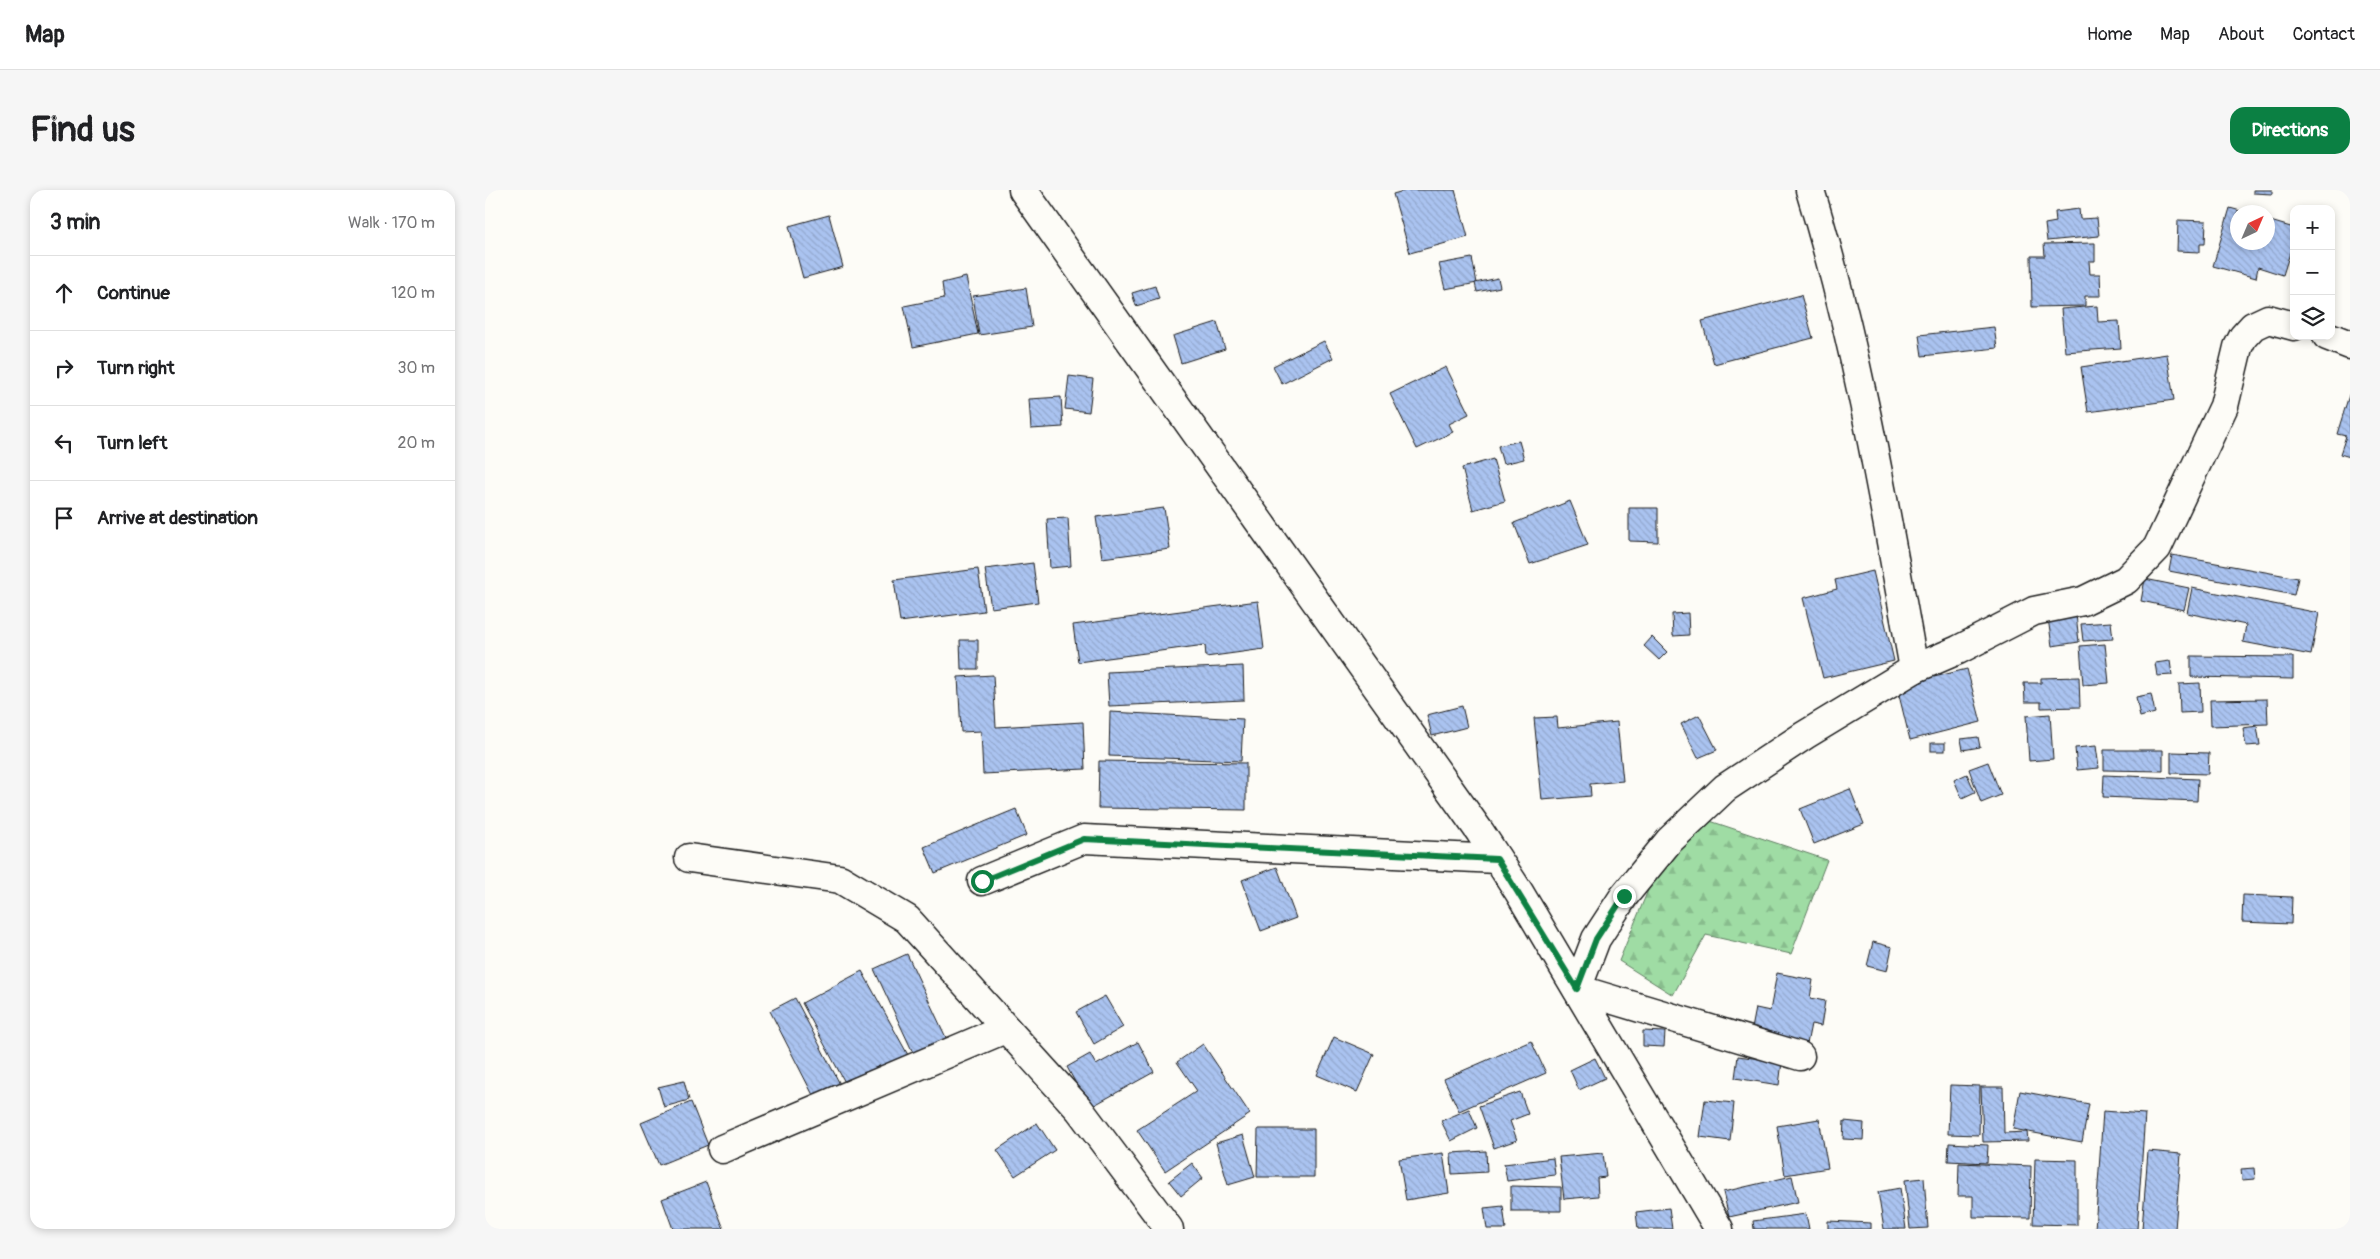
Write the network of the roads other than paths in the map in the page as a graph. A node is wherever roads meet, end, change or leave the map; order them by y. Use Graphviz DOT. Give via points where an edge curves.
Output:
graph roads {
  1 [pos="1023,190"];
  2 [pos="1810,190"];
  3 [pos="2290,325"];
  4 [pos="2335,339"];
  5 [pos="2350,345"];
  6 [pos="1914,669"];
  7 [pos="689,858"];
  8 [pos="1497,859"];
  9 [pos="982,881"];
  10 [pos="1577,989"];
  11 [pos="1005,1029"];
  12 [pos="1800,1056"];
  13 [pos="722,1149"];
  14 [pos="1169,1229"];
  15 [pos="1719,1229"];
  1 -- 8 [label="street"];
  2 -- 6 [label="street" via="1841,300 1887,516"];
  3 -- 6 [label="street" via="2268,320 2253,326 2243,337 2224,406 2157,548 2126,580 2083,601 2034,611"];
  4 -- 5 [label="street"];
  6 -- 10 [label="street" via="1725,788 1669,841 1624,896 1596,939"];
  7 -- 11 [label="street" via="840,879 907,919"];
  8 -- 9 [label="street" via="1084,839"];
  8 -- 10 [label="street"];
  10 -- 12 [label="street"];
  10 -- 15 [label="street"];
  11 -- 13 [label="street"];
  11 -- 14 [label="street" via="1079,1109"];
}
